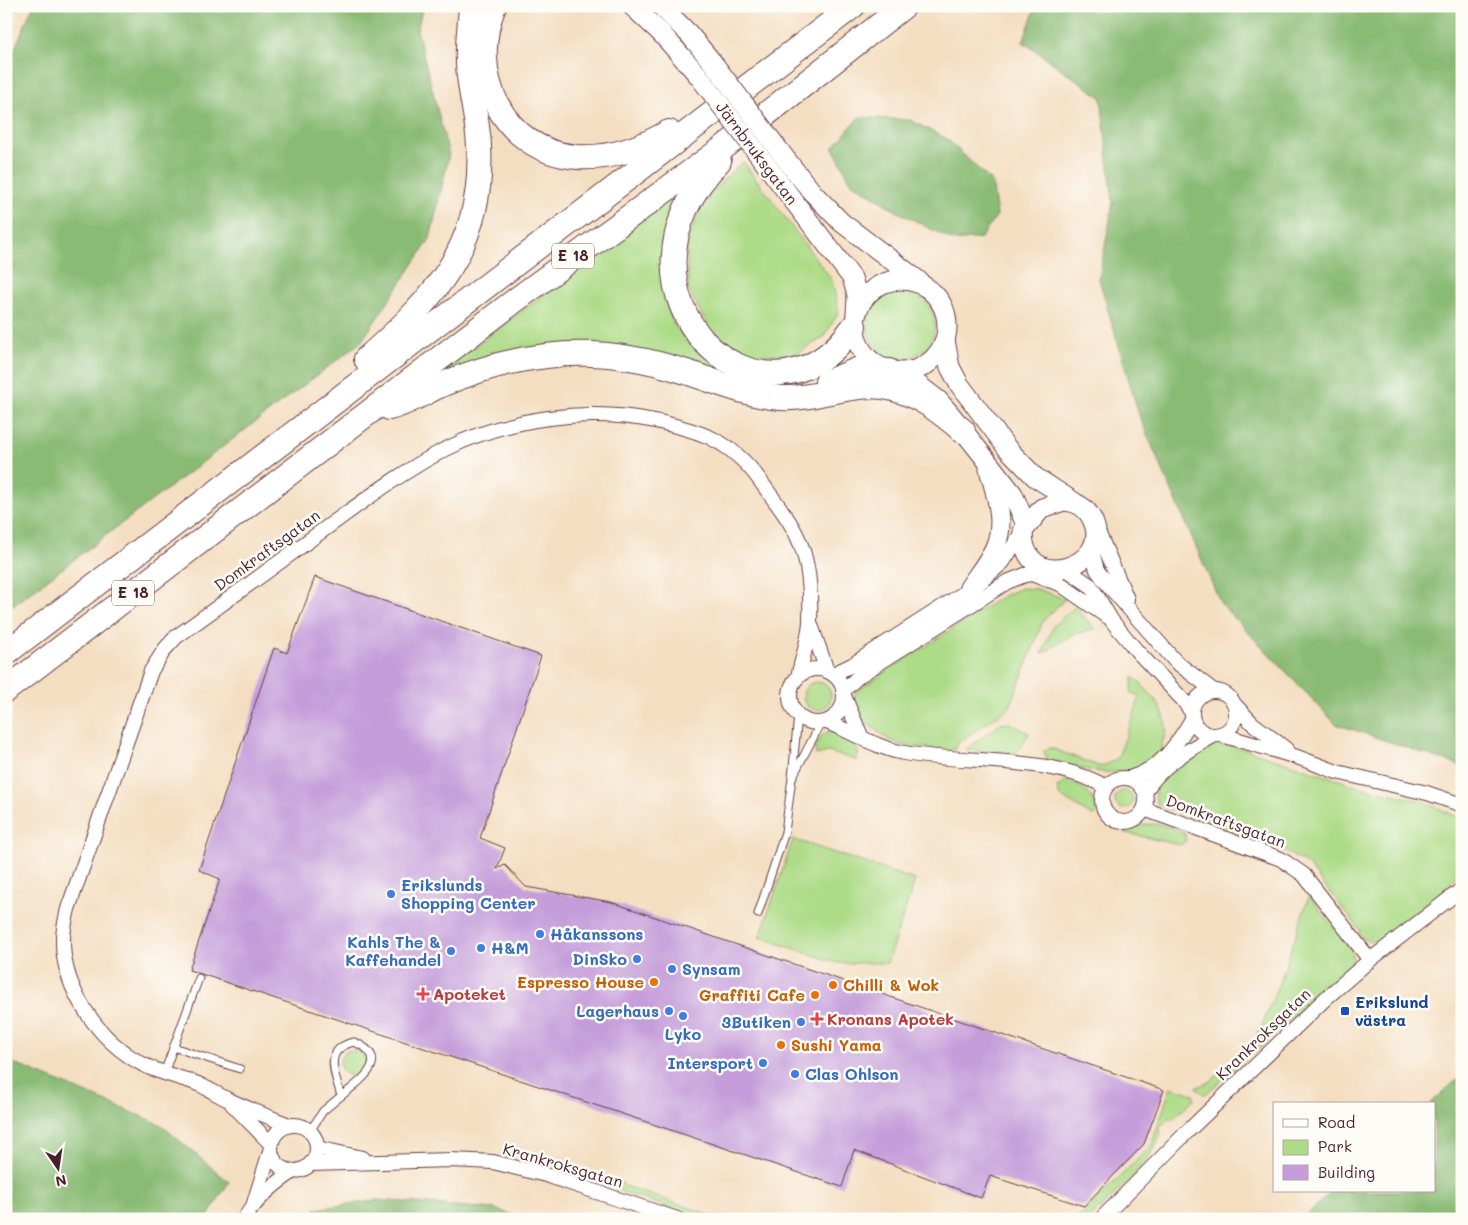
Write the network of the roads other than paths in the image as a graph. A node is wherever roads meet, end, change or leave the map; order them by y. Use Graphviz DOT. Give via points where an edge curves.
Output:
graph roads {
  1 [pos="471,6"];
  2 [pos="494,6"];
  3 [pos="632,6"];
  4 [pos="661,6"];
  5 [pos="853,6"];
  6 [pos="904,6"];
  7 [pos="781,103"];
  8 [pos="704,118"];
  9 [pos="924,285"];
  10 [pos="855,320"];
  11 [pos="946,340"];
  12 [pos="896,372"];
  13 [pos="742,390"];
  14 [pos="324,409"];
  15 [pos="368,413"];
  16 [pos="963,432"];
  17 [pos="987,463"];
  18 [pos="1076,503"];
  19 [pos="1093,522"];
  20 [pos="1025,528"];
  21 [pos="1091,548"];
  22 [pos="1061,569"];
  23 [pos="1025,575"];
  24 [pos="969,588"];
  25 [pos="1130,607"];
  26 [pos="1112,621"];
  27 [pos="810,622"];
  28 [pos="6,653"];
  29 [pos="830,673"];
  30 [pos="798,677"];
  31 [pos="6,690"];
  32 [pos="1214,691"];
  33 [pos="844,694"];
  34 [pos="1236,706"];
  35 [pos="798,715"];
  36 [pos="1192,716"];
  37 [pos="824,722"];
  38 [pos="1218,735"];
  39 [pos="861,736"];
  40 [pos="1297,757"];
  41 [pos="792,778"];
  42 [pos="1129,778"];
  43 [pos="1106,787"];
  44 [pos="1145,792"];
  45 [pos="1462,806"];
  46 [pos="1144,809"];
  47 [pos="1462,889"];
  48 [pos="758,914"];
  49 [pos="1370,960"];
  50 [pos="198,978"];
  51 [pos="173,1047"];
  52 [pos="240,1068"];
  53 [pos="164,1073"];
  54 [pos="340,1096"];
  55 [pos="228,1100"];
  56 [pos="289,1125"];
  57 [pos="310,1131"];
  58 [pos="271,1146"];
  59 [pos="317,1148"];
  60 [pos="376,1161"];
  61 [pos="310,1164"];
  62 [pos="294,1171"];
  63 [pos="254,1204"];
  64 [pos="244,1219"];
  65 [pos="677,1219"];
  66 [pos="1101,1219"];
  1 -- 14 [label="highway, E 18" via="468,65 480,164 476,203 464,240 435,291 332,390"];
  2 -- 8 [label="highway, E 18" via="485,34 483,54 490,91 510,123 540,146 577,157 615,154 652,142 687,122"];
  3 -- 10 [label="street, Järnbruksgatan, bridge" via="698,75 852,278 857,295"];
  4 -- 9 [label="street, Järnbruksgatan, bridge" via="713,63 813,193 841,222"];
  5 -- 8 [label="highway, E 18"];
  6 -- 7 [label="highway, E 18"];
  7 -- 10 [label="highway, E 18" via="776,117 718,162 693,192 678,228 673,257 674,286 679,304 688,322 712,350 737,365 765,372 783,373 819,362 835,351"];
  7 -- 15 [label="highway, E 18" via="606,231"];
  8 -- 14 [label="highway, E 18"];
  9 -- 10 [label="street" via="901,279 886,282 870,291 860,303"];
  9 -- 11 [label="street" via="943,305 948,326"];
  10 -- 12 [label="street" via="859,346 865,356 877,366"];
  11 -- 12 [label="street" via="926,365"];
  11 -- 18 [label="street" via="950,367 959,384 1007,448 1031,474"];
  12 -- 13 [label="highway, E 18" via="858,369 823,384 783,392"];
  12 -- 16 [label="street" via="938,400"];
  13 -- 15 [label="highway, E 18" via="646,360 567,354 489,367 452,380 398,406"];
  13 -- 16 [label="highway" via="783,398 805,397 852,386 893,388 931,406"];
  14 -- 28 [label="highway, E 18"];
  15 -- 31 [label="highway, E 18"];
  16 -- 17 [label="street"];
  17 -- 20 [label="street" via="1013,494"];
  17 -- 24 [label="street" via="997,500 1000,528 997,543"];
  18 -- 19 [label="street" via="1087,511"];
  18 -- 20 [label="street" via="1064,501 1047,505"];
  19 -- 21 [label="street" via="1095,536"];
  19 -- 25 [label="street"];
  20 -- 22 [label="street" via="1026,550 1032,558 1040,565"];
  20 -- 24 [label="street" via="1003,562"];
  21 -- 22 [label="street" via="1078,563"];
  21 -- 25 [label="street" via="1102,578"];
  22 -- 23 [label="street"];
  22 -- 26 [label="street" via="1091,586"];
  23 -- 26 [label="street" via="1036,575 1060,584"];
  23 -- 33 [label="street" via="1007,582 860,675"];
  24 -- 29 [label="street" via="852,665"];
  25 -- 32 [label="street" via="1176,662"];
  26 -- 36 [label="street" via="1182,700"];
  27 -- 29 [label="street, Domkraftsgatan"];
  27 -- 30 [label="street, Domkraftsgatan"];
  27 -- 53 [label="street, Domkraftsgatan" via="804,553 791,524 747,463 727,445 706,434 644,419 609,416 542,419 468,440 444,450 394,480 176,637 151,671 68,909 63,938 72,983 93,1022 129,1056"];
  29 -- 30 [label="street" via="814,669"];
  29 -- 33 [label="street" via="840,682"];
  30 -- 35 [label="street" via="790,695"];
  32 -- 34 [label="street" via="1223,692"];
  32 -- 36 [label="street" via="1205,692 1198,698 1193,705"];
  33 -- 37 [label="street" via="839,712"];
  33 -- 39 [label="street"];
  34 -- 38 [label="street" via="1237,718 1232,728"];
  34 -- 40 [label="street" via="1264,734"];
  35 -- 37 [label="street" via="808,722"];
  35 -- 41 [label="lane"];
  36 -- 38 [label="street" via="1196,727 1204,734"];
  36 -- 42 [label="street" via="1167,757 1142,775"];
  37 -- 39 [label="street"];
  37 -- 41 [label="lane"];
  38 -- 40 [label="street"];
  38 -- 44 [label="street" via="1188,751 1160,772"];
  39 -- 43 [label="street" via="886,749 904,753 1041,766"];
  40 -- 45 [label="street" via="1337,772 1428,793"];
  41 -- 48 [label="lane" via="785,832"];
  42 -- 43 [label="street" via="1116,779"];
  42 -- 44 [label="street"];
  43 -- 46 [label="street" via="1102,805 1113,819 1131,821"];
  44 -- 46 [label="street"];
  46 -- 49 [label="street, Domkraftsgatan" via="1281,859 1304,875"];
  47 -- 49 [label="street, Krankroksgatan"];
  49 -- 66 [label="street, Krankroksgatan" via="1326,998"];
  50 -- 51 [label="lane"];
  51 -- 52 [label="lane"];
  51 -- 53 [label="lane"];
  53 -- 55 [label="street, Domkraftsgatan" via="197,1084"];
  54 -- 54 [label="lane" via="364,1080 372,1070 372,1057 366,1047 354,1042 343,1045 336,1052 332,1064"];
  54 -- 57 [label="lane" via="322,1111"];
  55 -- 56 [label="street, Domkraftsgatan"];
  55 -- 58 [label="street, Domkraftsgatan"];
  56 -- 57 [label="street"];
  56 -- 58 [label="street" via="274,1135"];
  57 -- 59 [label="street"];
  58 -- 62 [label="street" via="272,1157 278,1164"];
  58 -- 63 [label="street"];
  59 -- 60 [label="street, Krankroksgatan"];
  59 -- 61 [label="street"];
  60 -- 61 [label="street, Krankroksgatan"];
  60 -- 65 [label="street, Krankroksgatan" via="451,1160 506,1164"];
  61 -- 62 [label="street"];
  62 -- 63 [label="street" via="275,1183"];
  63 -- 64 [label="street"];
}
